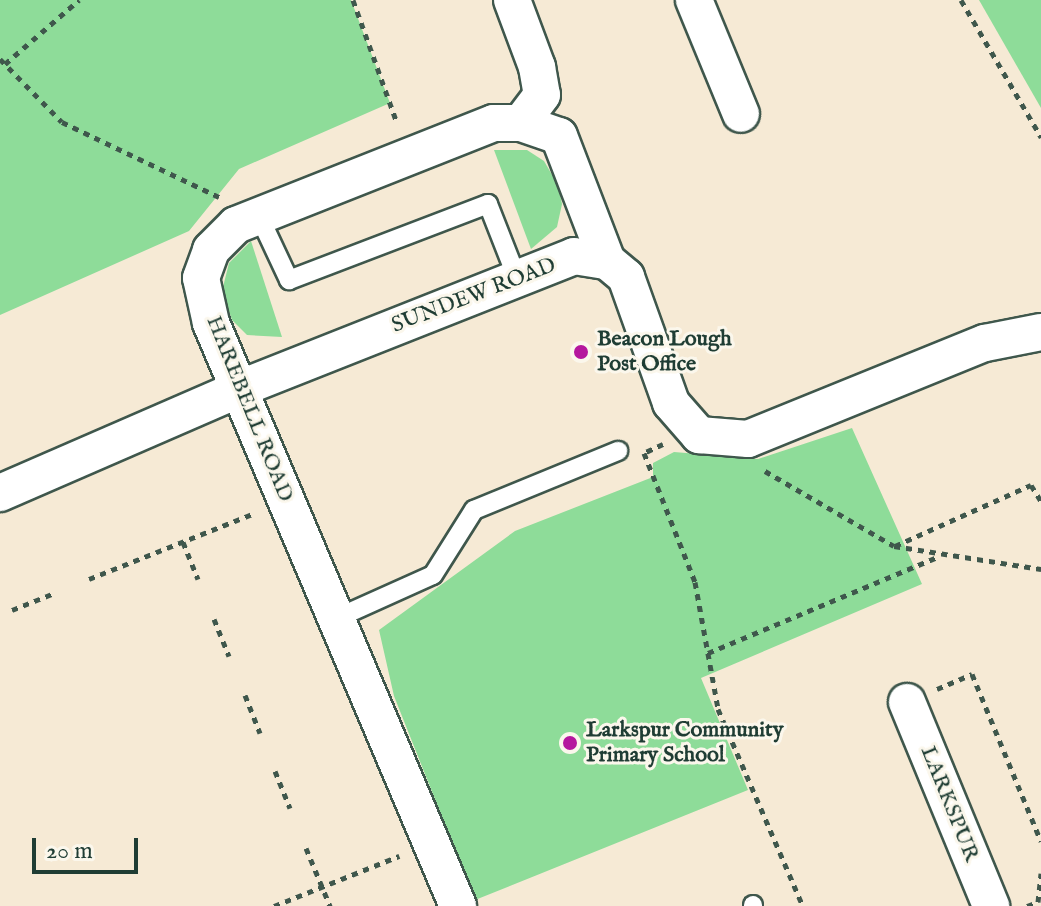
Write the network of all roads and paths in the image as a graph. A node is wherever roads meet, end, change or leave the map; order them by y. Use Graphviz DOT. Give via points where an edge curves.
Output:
graph roads {
  1 [pos="79,0"];
  2 [pos="353,0"];
  3 [pos="512,0"];
  4 [pos="694,0"];
  5 [pos="961,0"];
  6 [pos="2,62"];
  7 [pos="741,114"];
  8 [pos="521,123"];
  9 [pos="1041,137"];
  10 [pos="409,157"];
  11 [pos="259,216"];
  12 [pos="607,261"];
  13 [pos="517,278"];
  14 [pos="1041,332"];
  15 [pos="241,388"];
  16 [pos="699,435"];
  17 [pos="618,451"];
  18 [pos="755,468"];
  19 [pos="0,493"];
  20 [pos="287,500"];
  21 [pos="1041,501"];
  22 [pos="183,542"];
  23 [pos="894,546"];
  24 [pos="940,555"];
  25 [pos="1041,569"];
  26 [pos="89,579"];
  27 [pos="198,579"];
  28 [pos="52,594"];
  29 [pos="12,610"];
  30 [pos="214,619"];
  31 [pos="335,619"];
  32 [pos="708,653"];
  33 [pos="229,656"];
  34 [pos="245,695"];
  35 [pos="907,702"];
  36 [pos="260,733"];
  37 [pos="275,771"];
  38 [pos="290,808"];
  39 [pos="1041,841"];
  40 [pos="431,843"];
  41 [pos="306,848"];
  42 [pos="1041,873"];
  43 [pos="322,887"];
  44 [pos="274,906"];
  45 [pos="330,906"];
  46 [pos="458,906"];
  47 [pos="803,906"];
  48 [pos="991,906"];
  49 [pos="1027,906"];
  1 -- 6 [label="path"];
  2 -- 10 [label="path"];
  3 -- 8 [label="street" via="542,95"];
  4 -- 7 [label="street"];
  5 -- 9 [label="path"];
  6 -- 11 [label="path" via="62,122"];
  8 -- 10 [label="street, HAREBELL ROAD" via="494,123"];
  8 -- 12 [label="street, HAREBELL ROAD" via="559,136"];
  10 -- 11 [label="street, HAREBELL ROAD"];
  11 -- 13 [label="lane" via="289,280 488,204"];
  11 -- 15 [label="street, HAREBELL ROAD" via="236,225 211,250 201,278 211,323"];
  12 -- 13 [label="street, SUNDEW ROAD" via="574,256"];
  12 -- 16 [label="street" via="626,277 671,403"];
  13 -- 15 [label="street, SUNDEW ROAD"];
  14 -- 16 [label="street" via="985,343 748,439"];
  15 -- 19 [label="street, SUNDEW ROAD"];
  15 -- 20 [label="street, HAREBELL ROAD"];
  16 -- 32 [label="path" via="691,446 669,441 644,453 695,582"];
  17 -- 31 [label="lane" via="474,510 433,575"];
  18 -- 23 [label="path"];
  20 -- 22 [label="path"];
  20 -- 31 [label="street, HAREBELL ROAD"];
  21 -- 23 [label="path" via="1031,485"];
  22 -- 26 [label="path"];
  22 -- 27 [label="path"];
  23 -- 24 [label="path"];
  24 -- 25 [label="path"];
  24 -- 32 [label="path"];
  28 -- 29 [label="path"];
  30 -- 33 [label="path"];
  31 -- 40 [label="street, HAREBELL ROAD"];
  32 -- 47 [label="path" via="718,709"];
  34 -- 36 [label="path"];
  35 -- 39 [label="path" via="972,674"];
  35 -- 48 [label="street, LARKSPUR"];
  37 -- 38 [label="path"];
  40 -- 43 [label="path"];
  40 -- 46 [label="street, HAREBELL ROAD"];
  41 -- 43 [label="path"];
  42 -- 49 [label="path" via="1038,902"];
  43 -- 44 [label="path"];
  43 -- 45 [label="path"];
}
